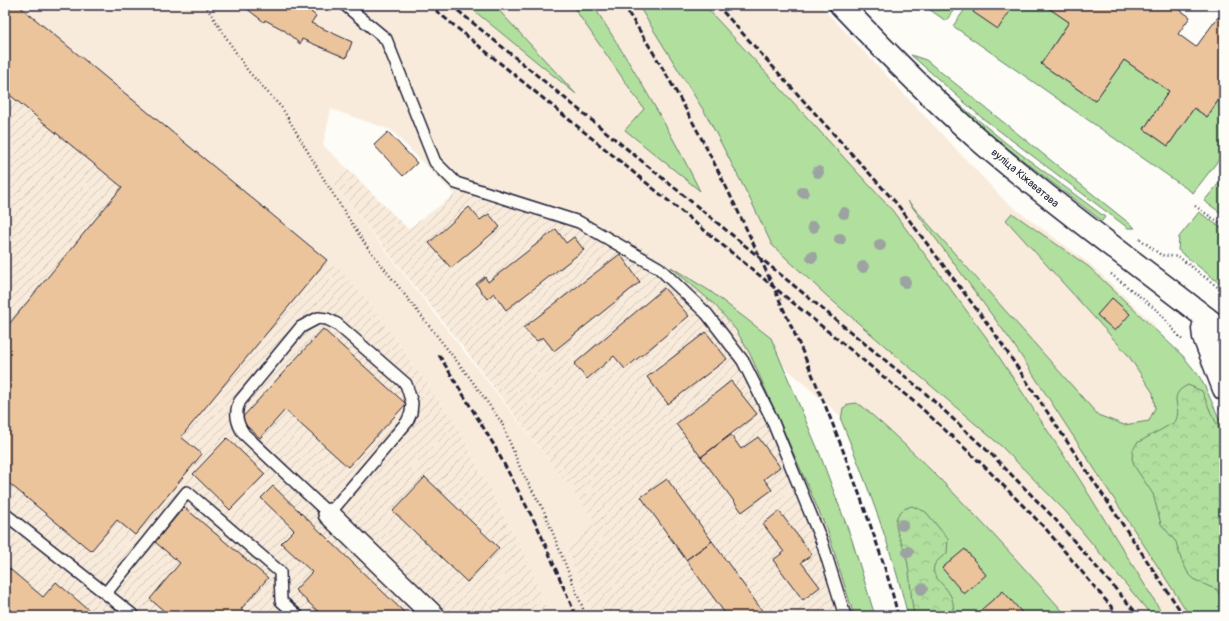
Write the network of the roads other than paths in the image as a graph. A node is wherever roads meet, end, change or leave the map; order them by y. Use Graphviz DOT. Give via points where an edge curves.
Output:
graph roads {
  1 [pos="345,5"];
  2 [pos="842,5"];
  3 [pos="1206,318"];
  4 [pos="1224,332"];
  5 [pos="1224,389"];
  6 [pos="5,514"];
  7 [pos="329,514"];
  8 [pos="106,593"];
  9 [pos="134,616"];
  10 [pos="298,616"];
  11 [pos="434,616"];
  12 [pos="845,616"];
  1 -- 12 [label="lane" via="386,39 435,162 456,183 579,222 659,268 706,314 742,361 770,415 822,542"];
  2 -- 3 [label="main road, вуліца Кіжаватава" via="922,87 984,144 1052,201"];
  3 -- 4 [label="main road, вуліца Кіжаватава"];
  3 -- 5 [label="main road" via="1204,337"];
  6 -- 8 [label="lane"];
  7 -- 7 [label="lane" via="244,434 236,413 240,401 301,327 318,318 337,324 402,379 412,403 412,413 407,422"];
  7 -- 11 [label="street"];
  8 -- 9 [label="lane"];
  8 -- 10 [label="lane" via="187,492 280,572 281,601"];
}
